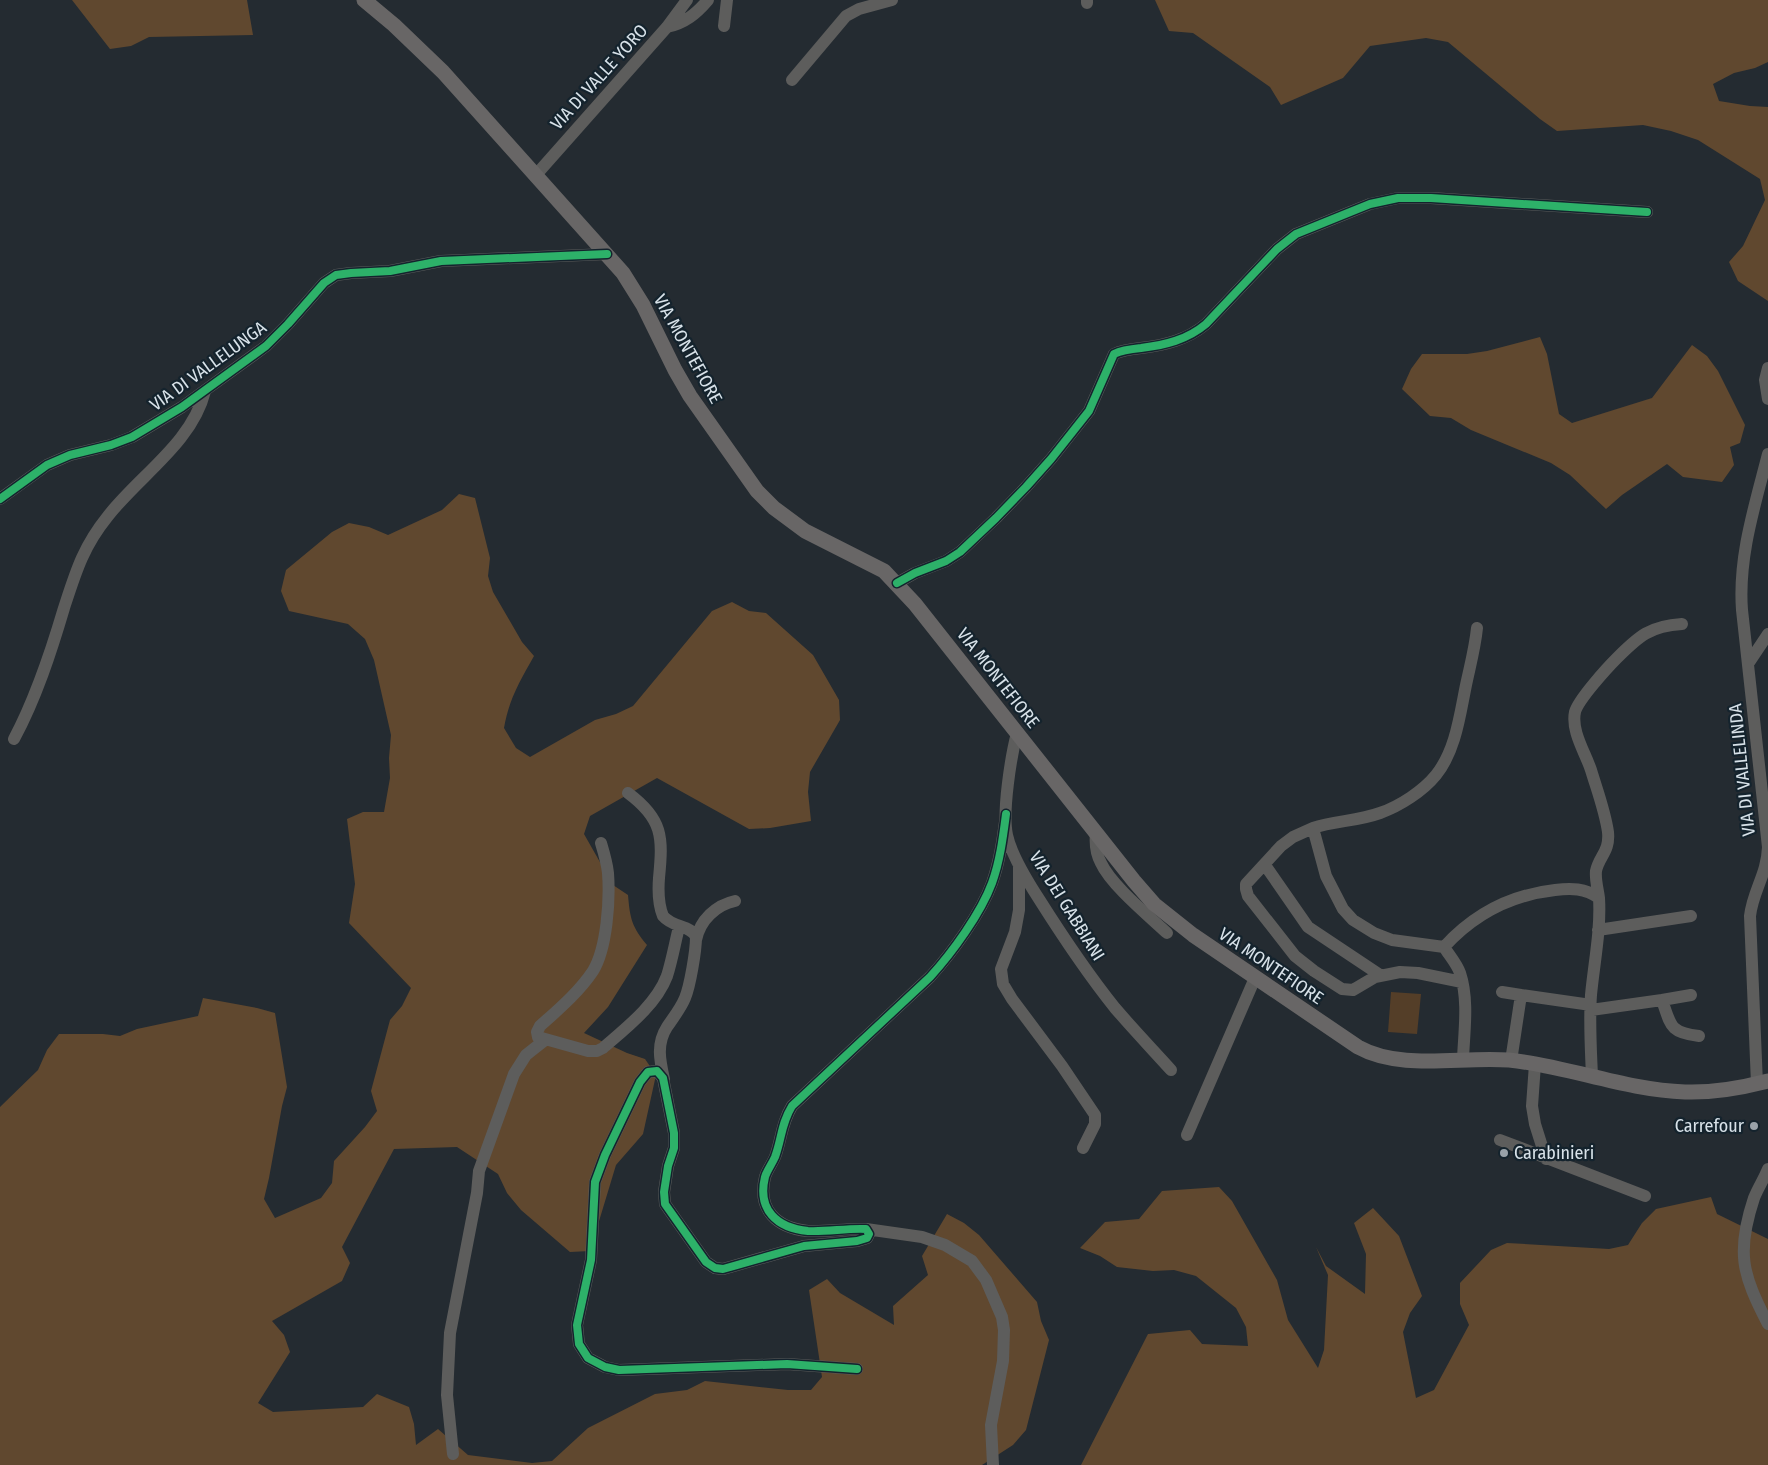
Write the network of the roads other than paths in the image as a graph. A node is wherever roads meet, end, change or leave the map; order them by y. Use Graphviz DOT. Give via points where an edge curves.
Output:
graph roads {
  1 [pos="364,0"];
  2 [pos="686,0"];
  3 [pos="708,0"];
  4 [pos="727,0"];
  5 [pos="892,0"];
  6 [pos="724,26"];
  7 [pos="667,27"];
  8 [pos="792,80"];
  9 [pos="535,176"];
  10 [pos="1647,212"];
  11 [pos="607,254"];
  12 [pos="1768,368"];
  13 [pos="205,391"];
  14 [pos="1768,399"];
  15 [pos="1768,454"];
  16 [pos="0,500"];
  17 [pos="897,583"];
  18 [pos="1682,624"];
  19 [pos="1477,628"];
  20 [pos="1768,634"];
  21 [pos="1748,664"];
  22 [pos="1017,733"];
  23 [pos="14,739"];
  24 [pos="1768,746"];
  25 [pos="1758,760"];
  26 [pos="628,793"];
  27 [pos="1006,814"];
  28 [pos="1312,828"];
  29 [pos="1767,828"];
  30 [pos="1096,833"];
  31 [pos="601,843"];
  32 [pos="1019,862"];
  33 [pos="1265,865"];
  34 [pos="1599,898"];
  35 [pos="736,901"];
  36 [pos="1691,916"];
  37 [pos="679,927"];
  38 [pos="1598,930"];
  39 [pos="1167,933"];
  40 [pos="696,940"];
  41 [pos="1444,947"];
  42 [pos="1380,975"];
  43 [pos="1255,978"];
  44 [pos="1462,982"];
  45 [pos="1502,992"];
  46 [pos="1520,995"];
  47 [pos="1691,995"];
  48 [pos="1662,1000"];
  49 [pos="1591,1007"];
  50 [pos="1699,1036"];
  51 [pos="545,1040"];
  52 [pos="1463,1060"];
  53 [pos="1511,1061"];
  54 [pos="1535,1064"];
  55 [pos="1171,1070"];
  56 [pos="1592,1077"];
  57 [pos="1762,1083"];
  58 [pos="666,1087"];
  59 [pos="1187,1135"];
  60 [pos="1500,1140"];
  61 [pos="1083,1148"];
  62 [pos="1546,1159"];
  63 [pos="1768,1169"];
  64 [pos="1645,1196"];
  65 [pos="866,1229"];
  66 [pos="1768,1324"];
  67 [pos="857,1369"];
  68 [pos="453,1454"];
  69 [pos="993,1465"];
  1 -- 9 [label="main road, VIA MONTEFIORE" via="443,72"];
  2 -- 7 [label="street, VIA DI VALLE YORO"];
  3 -- 7 [label="street" via="689,18"];
  4 -- 6 [label="street"];
  5 -- 8 [label="street" via="846,16"];
  7 -- 9 [label="street, VIA DI VALLE YORO"];
  9 -- 11 [label="main road, VIA MONTEFIORE"];
  10 -- 17 [label="street" via="1406,198 1363,206 1303,230 1277,249 1196,332 1170,343 1114,354 1088,411 1026,487 960,552"];
  11 -- 13 [label="street, VIA DI VALLELUNGA" via="441,260 390,271 336,276 316,291 272,340"];
  11 -- 17 [label="main road, VIA MONTEFIORE" via="643,305 690,396 757,491 792,522 876,566"];
  12 -- 14 [label="street"];
  13 -- 16 [label="street, VIA DI VALLELUNGA" via="132,437 46,465"];
  13 -- 23 [label="street" via="198,412 181,436 108,516 89,544 75,572 44,669"];
  15 -- 21 [label="street, VIA DI VALLELINDA" via="1743,564 1741,599"];
  17 -- 22 [label="main road, VIA MONTEFIORE"];
  18 -- 34 [label="street" via="1659,627 1638,640 1611,664 1576,709 1576,728 1608,833 1606,851 1596,872"];
  19 -- 28 [label="street" via="1460,715 1450,748 1435,776 1411,796 1383,812"];
  20 -- 21 [label="street"];
  21 -- 25 [label="street, VIA DI VALLELINDA"];
  22 -- 27 [label="street, VIA DEI GABBIANI"];
  22 -- 30 [label="main road, VIA MONTEFIORE"];
  24 -- 25 [label="street"];
  25 -- 29 [label="street, VIA DI VALLELINDA"];
  26 -- 37 [label="street" via="644,805 656,823 661,842 659,904 663,916"];
  27 -- 32 [label="street, VIA DEI GABBIANI" via="1007,836"];
  27 -- 65 [label="street" via="999,861 992,884 977,913 930,977 797,1101 784,1122 775,1157 765,1177 764,1201 769,1213 786,1225 806,1230"];
  28 -- 33 [label="street" via="1284,844"];
  28 -- 41 [label="street" via="1326,876 1343,910 1353,920 1392,940"];
  29 -- 57 [label="street, VIA DI VALLELINDA" via="1766,867 1754,895 1750,916"];
  30 -- 39 [label="street" via="1097,853 1106,872"];
  30 -- 43 [label="main road, VIA MONTEFIORE" via="1154,904"];
  31 -- 51 [label="street" via="608,880 602,948 596,966 584,983 537,1030 538,1037"];
  32 -- 55 [label="street, VIA DEI GABBIANI" via="1072,952 1115,1008"];
  32 -- 61 [label="street" via="1019,910 1002,966 1002,980 1012,999 1095,1115 1095,1124"];
  33 -- 42 [label="street" via="1308,927"];
  33 -- 42 [label="street" via="1247,882 1246,891 1299,960 1347,991"];
  34 -- 38 [label="street"];
  34 -- 41 [label="street" via="1586,890 1572,889 1521,896 1477,918"];
  35 -- 40 [label="street" via="709,916 701,925"];
  36 -- 38 [label="street"];
  37 -- 40 [label="street" via="693,932"];
  37 -- 51 [label="street" via="666,976 658,992 603,1048 588,1051"];
  38 -- 49 [label="street"];
  40 -- 58 [label="street" via="685,998 660,1043"];
  41 -- 44 [label="street"];
  42 -- 44 [label="street" via="1413,973"];
  43 -- 52 [label="main road, VIA MONTEFIORE" via="1373,1054 1402,1060"];
  43 -- 59 [label="street"];
  44 -- 52 [label="street" via="1465,1000"];
  45 -- 46 [label="street"];
  46 -- 49 [label="street"];
  46 -- 53 [label="street"];
  47 -- 48 [label="street"];
  48 -- 49 [label="street"];
  48 -- 50 [label="street" via="1675,1030"];
  49 -- 56 [label="street"];
  51 -- 68 [label="street" via="526,1055 514,1074 478,1171 450,1333 447,1395"];
  52 -- 53 [label="main road, VIA MONTEFIORE"];
  53 -- 54 [label="main road, VIA MONTEFIORE"];
  54 -- 56 [label="main road, VIA MONTEFIORE"];
  54 -- 62 [label="street" via="1532,1106"];
  56 -- 57 [label="main road, VIA MONTEFIORE" via="1680,1092 1716,1091"];
  58 -- 65 [label="street" via="674,1148 668,1166 664,1201 708,1264 724,1269 804,1246 862,1240 869,1235"];
  58 -- 67 [label="street" via="657,1071 650,1071 643,1078 598,1174 591,1260 576,1325 583,1353 605,1368 619,1370 787,1364"];
  60 -- 62 [label="street"];
  62 -- 64 [label="street"];
  63 -- 66 [label="street" via="1755,1196 1742,1249 1749,1286"];
  65 -- 69 [label="street" via="922,1237 945,1245 969,1258 986,1280 1002,1317 1004,1330 1003,1361 991,1425"];
}
